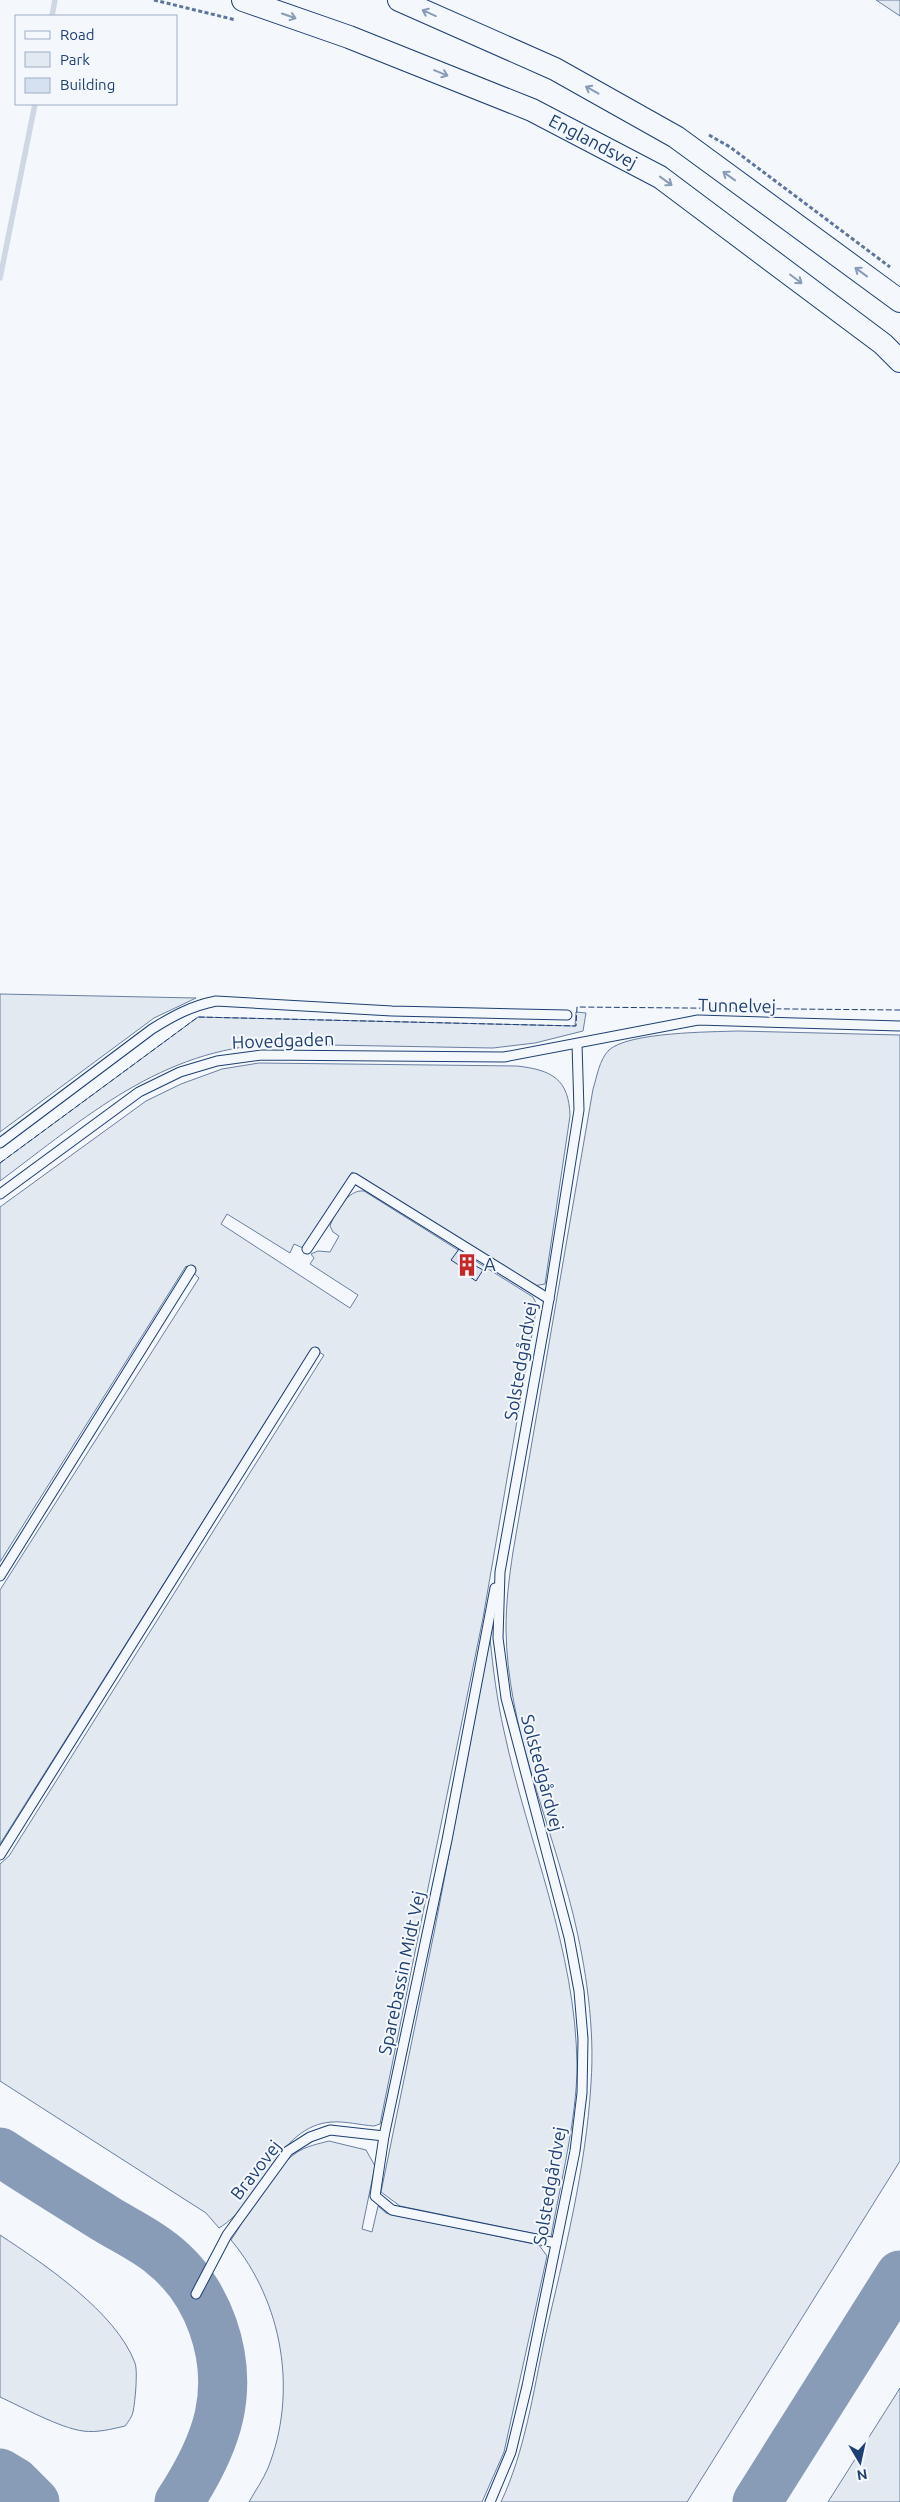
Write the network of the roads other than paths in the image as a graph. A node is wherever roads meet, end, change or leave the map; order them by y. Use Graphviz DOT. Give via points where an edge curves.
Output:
graph roads {
  1 [pos="399,0"];
  2 [pos="240,10"];
  3 [pos="900,301"];
  4 [pos="897,353"];
  5 [pos="567,1015"];
  6 [pos="900,1026"];
  7 [pos="576,1044"];
  8 [pos="0,1143"];
  9 [pos="0,1194"];
  10 [pos="307,1249"];
  11 [pos="191,1270"];
  12 [pos="549,1299"];
  13 [pos="315,1352"];
  14 [pos="500,1572"];
  15 [pos="0,1576"];
  16 [pos="0,1855"];
  17 [pos="384,2136"];
  18 [pos="556,2243"];
  19 [pos="196,2294"];
  20 [pos="490,2502"];
  3 -- 1 [label="main road, one-way" via="676,137 554,69"];
  2 -- 4 [label="main road, Englandsvej, one-way" via="349,37 532,110 660,177"];
  5 -- 8 [label="lane" via="216,1002 199,1005 152,1029"];
  6 -- 7 [label="lane, Tunnelvej" via="698,1020"];
  7 -- 9 [label="lane, Hovedgaden" via="504,1057 262,1055 217,1061 180,1072 139,1092"];
  7 -- 12 [label="lane, Solstedgårdvej" via="580,1110"];
  10 -- 12 [label="lane" via="354,1178"];
  11 -- 15 [label="lane"];
  12 -- 14 [label="lane, Solstedgårdvej"];
  13 -- 16 [label="lane"];
  14 -- 17 [label="lane, Sparebassin Midt Vej"];
  14 -- 18 [label="lane, Solstedgårdvej" via="498,1638 506,1698 569,1936 582,2019 582,2093 575,2150"];
  17 -- 18 [label="lane, Sparebassin Midt Vej" via="375,2196 392,2210"];
  17 -- 19 [label="lane, Bravovej" via="330,2130 310,2137 288,2151 228,2235"];
  18 -- 20 [label="lane, Solstedgårdvej" via="528,2386 511,2452"];
}
